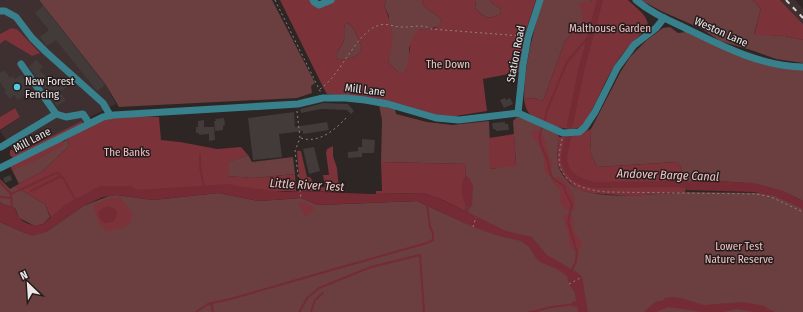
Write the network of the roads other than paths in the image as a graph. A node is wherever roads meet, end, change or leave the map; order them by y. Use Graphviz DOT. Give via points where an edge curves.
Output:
graph roads {
  1 [pos="313,0"];
  2 [pos="331,0"];
  3 [pos="540,0"];
  4 [pos="636,0"];
  5 [pos="0,10"];
  6 [pos="664,18"];
  7 [pos="20,64"];
  8 [pos="803,68"];
  9 [pos="518,113"];
  10 [pos="56,114"];
  11 [pos="110,115"];
  12 [pos="89,123"];
  13 [pos="1,147"];
  14 [pos="0,168"];
  1 -- 2 [label="street" via="319,5"];
  3 -- 9 [label="street, Station Road" via="528,37"];
  4 -- 6 [label="street, Weston Lane"];
  5 -- 11 [label="street" via="16,18 46,52 103,103"];
  6 -- 8 [label="street, Weston Lane" via="741,54"];
  6 -- 9 [label="street" via="656,28 634,44 616,68 595,112 579,132 563,133"];
  7 -- 10 [label="street"];
  9 -- 11 [label="street, Mill Lane" via="459,120 436,118 365,100 323,98 298,104"];
  10 -- 12 [label="street" via="83,114"];
  10 -- 13 [label="street"];
  11 -- 12 [label="street, Mill Lane"];
  12 -- 14 [label="street, Mill Lane"];
}
